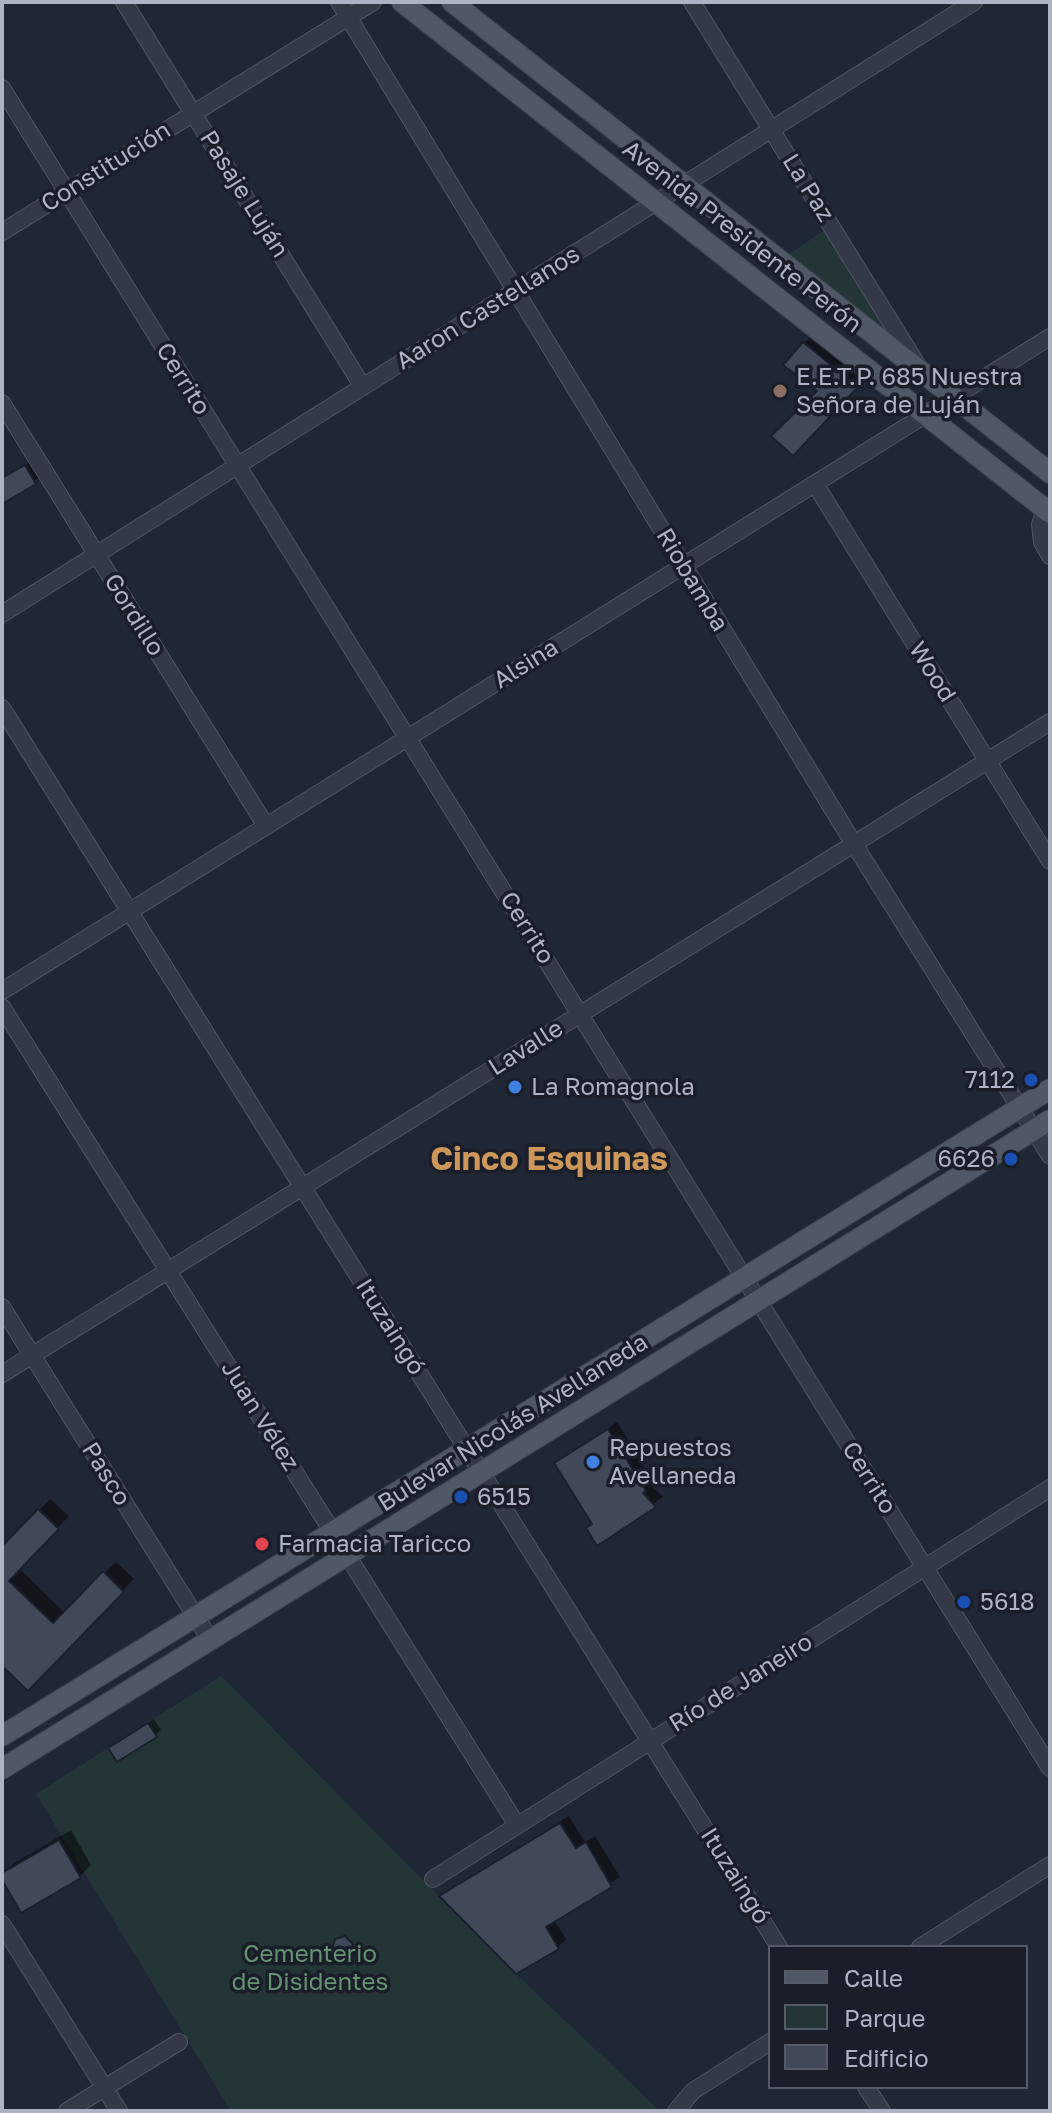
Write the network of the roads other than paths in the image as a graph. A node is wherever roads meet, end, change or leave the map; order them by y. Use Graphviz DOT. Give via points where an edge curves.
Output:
graph roads {
  1 [pos="124,2"];
  2 [pos="339,2"];
  3 [pos="373,2"];
  4 [pos="402,2"];
  5 [pos="452,2"];
  6 [pos="692,2"];
  7 [pos="974,2"];
  8 [pos="348,17"];
  9 [pos="2,88"];
  10 [pos="193,113"];
  11 [pos="771,129"];
  12 [pos="684,185"];
  13 [pos="66,192"];
  14 [pos="656,202"];
  15 [pos="2,232"];
  16 [pos="515,291"];
  17 [pos="1050,337"];
  18 [pos="923,374"];
  19 [pos="363,387"];
  20 [pos="953,397"];
  21 [pos="2,403"];
  22 [pos="926,415"];
  23 [pos="238,466"];
  24 [pos="1050,473"];
  25 [pos="815,484"];
  26 [pos="1048,511"];
  27 [pos="97,555"];
  28 [pos="1050,556"];
  29 [pos="684,566"];
  30 [pos="2,614"];
  31 [pos="2,708"];
  32 [pos="1050,722"];
  33 [pos="408,738"];
  34 [pos="987,761"];
  35 [pos="266,826"];
  36 [pos="854,844"];
  37 [pos="1050,861"];
  38 [pos="129,911"];
  39 [pos="2,991"];
  40 [pos="2,1007"];
  41 [pos="580,1014"];
  42 [pos="1050,1089"];
  43 [pos="1020,1108"];
  44 [pos="1042,1125"];
  45 [pos="1050,1156"];
  46 [pos="303,1187"];
  47 [pos="168,1271"];
  48 [pos="746,1279"];
  49 [pos="760,1301"];
  50 [pos="2,1307"];
  51 [pos="32,1355"];
  52 [pos="2,1374"];
  53 [pos="467,1450"];
  54 [pos="482,1473"];
  55 [pos="1050,1488"];
  56 [pos="333,1532"];
  57 [pos="348,1556"];
  58 [pos="925,1567"];
  59 [pos="195,1617"];
  60 [pos="211,1641"];
  61 [pos="2,1736"];
  62 [pos="650,1741"];
  63 [pos="1050,1768"];
  64 [pos="2,1769"];
  65 [pos="517,1825"];
  66 [pos="1050,1865"];
  67 [pos="433,1879"];
  68 [pos="2,1924"];
  69 [pos="778,1945"];
  70 [pos="923,1945"];
  71 [pos="179,2042"];
  72 [pos="768,2043"];
  73 [pos="104,2088"];
  74 [pos="867,2089"];
  75 [pos="67,2111"];
  76 [pos="119,2111"];
  77 [pos="676,2111"];
  78 [pos="882,2111"];
  1 -- 10 [label="street, Pasaje Luján"];
  2 -- 8 [label="street, Riobamba"];
  3 -- 8 [label="street, Constitución"];
  4 -- 14 [label="main road, Avenida Presidente Perón"];
  5 -- 12 [label="main road, Avenida Presidente Perón"];
  6 -- 11 [label="street, La Paz"];
  7 -- 11 [label="street, Aaron Castellanos"];
  8 -- 10 [label="street, Constitución"];
  8 -- 16 [label="street, Riobamba"];
  9 -- 13 [label="street, Cerrito"];
  10 -- 13 [label="street, Constitución"];
  10 -- 19 [label="street, Pasaje Luján"];
  11 -- 12 [label="street, Aaron Castellanos"];
  11 -- 18 [label="street, La Paz"];
  12 -- 14 [label="street, Aaron Castellanos"];
  12 -- 18 [label="main road, Avenida Presidente Perón"];
  13 -- 15 [label="street, Constitución"];
  13 -- 23 [label="street, Cerrito"];
  14 -- 16 [label="street, Aaron Castellanos"];
  14 -- 22 [label="main road, Avenida Presidente Perón"];
  16 -- 19 [label="street, Aaron Castellanos"];
  16 -- 29 [label="street, Riobamba"];
  17 -- 20 [label="street, Alsina"];
  18 -- 20 [label="main road, Avenida Presidente Perón"];
  19 -- 23 [label="street, Aaron Castellanos"];
  20 -- 22 [label="street, Alsina"];
  20 -- 24 [label="main road, Avenida Presidente Perón"];
  21 -- 27 [label="street, Gordillo"];
  22 -- 25 [label="street, Alsina"];
  22 -- 26 [label="main road, Avenida Presidente Perón"];
  23 -- 27 [label="street, Aaron Castellanos"];
  23 -- 33 [label="street, Cerrito"];
  25 -- 29 [label="street, Alsina"];
  25 -- 34 [label="street, Wood"];
  26 -- 28 [label="street" via="1040,524"];
  27 -- 30 [label="street, Aaron Castellanos"];
  27 -- 35 [label="street, Gordillo"];
  29 -- 33 [label="street, Alsina"];
  29 -- 36 [label="street, Riobamba"];
  31 -- 38 [label="street, Ituzaingó"];
  32 -- 34 [label="street, Lavalle"];
  33 -- 35 [label="street, Alsina"];
  33 -- 41 [label="street, Cerrito"];
  34 -- 36 [label="street, Lavalle"];
  34 -- 37 [label="street, Wood"];
  35 -- 38 [label="street, Alsina"];
  36 -- 41 [label="street, Lavalle"];
  36 -- 43 [label="street, Riobamba"];
  38 -- 39 [label="street, Alsina"];
  38 -- 46 [label="street, Ituzaingó"];
  40 -- 47 [label="street, Juan Vélez"];
  41 -- 46 [label="street, Lavalle"];
  41 -- 48 [label="street, Cerrito"];
  42 -- 43 [label="main road, Bulevar Nicolás Avellaneda"];
  43 -- 44 [label="street, Riobamba"];
  43 -- 48 [label="main road, Bulevar Nicolás Avellaneda"];
  44 -- 45 [label="street, Riobamba"];
  44 -- 49 [label="main road, Bulevar Nicolás Avellaneda"];
  46 -- 47 [label="street, Lavalle"];
  46 -- 53 [label="street, Ituzaingó"];
  47 -- 51 [label="street, Lavalle"];
  47 -- 56 [label="street, Juan Vélez"];
  48 -- 49 [label="street, Cerrito"];
  48 -- 53 [label="main road, Bulevar Nicolás Avellaneda"];
  49 -- 54 [label="main road, Bulevar Nicolás Avellaneda"];
  49 -- 58 [label="street, Cerrito"];
  50 -- 51 [label="street, Pasco"];
  51 -- 52 [label="street, Lavalle"];
  51 -- 59 [label="street, Pasco"];
  53 -- 54 [label="street, Ituzaingó"];
  53 -- 56 [label="main road, Bulevar Nicolás Avellaneda"];
  54 -- 57 [label="main road, Bulevar Nicolás Avellaneda"];
  54 -- 62 [label="street, Ituzaingó"];
  55 -- 58 [label="street, Río de Janeiro"];
  56 -- 57 [label="street, Juan Vélez"];
  56 -- 59 [label="main road, Bulevar Nicolás Avellaneda"];
  57 -- 60 [label="main road, Bulevar Nicolás Avellaneda"];
  57 -- 65 [label="street, Juan Vélez"];
  58 -- 62 [label="street, Río de Janeiro"];
  58 -- 63 [label="street, Cerrito"];
  59 -- 60 [label="street, Pasco"];
  59 -- 61 [label="main road, Bulevar Nicolás Avellaneda"];
  60 -- 64 [label="main road, Bulevar Nicolás Avellaneda"];
  62 -- 65 [label="street, Río de Janeiro"];
  62 -- 69 [label="street, Ituzaingó"];
  65 -- 67 [label="street, Río de Janeiro"];
  66 -- 70 [label="street"];
  68 -- 73 [label="street"];
  71 -- 73 [label="street"];
  72 -- 77 [label="street" via="693,2091"];
  73 -- 75 [label="street"];
  73 -- 76 [label="street"];
  74 -- 78 [label="street"];
}
